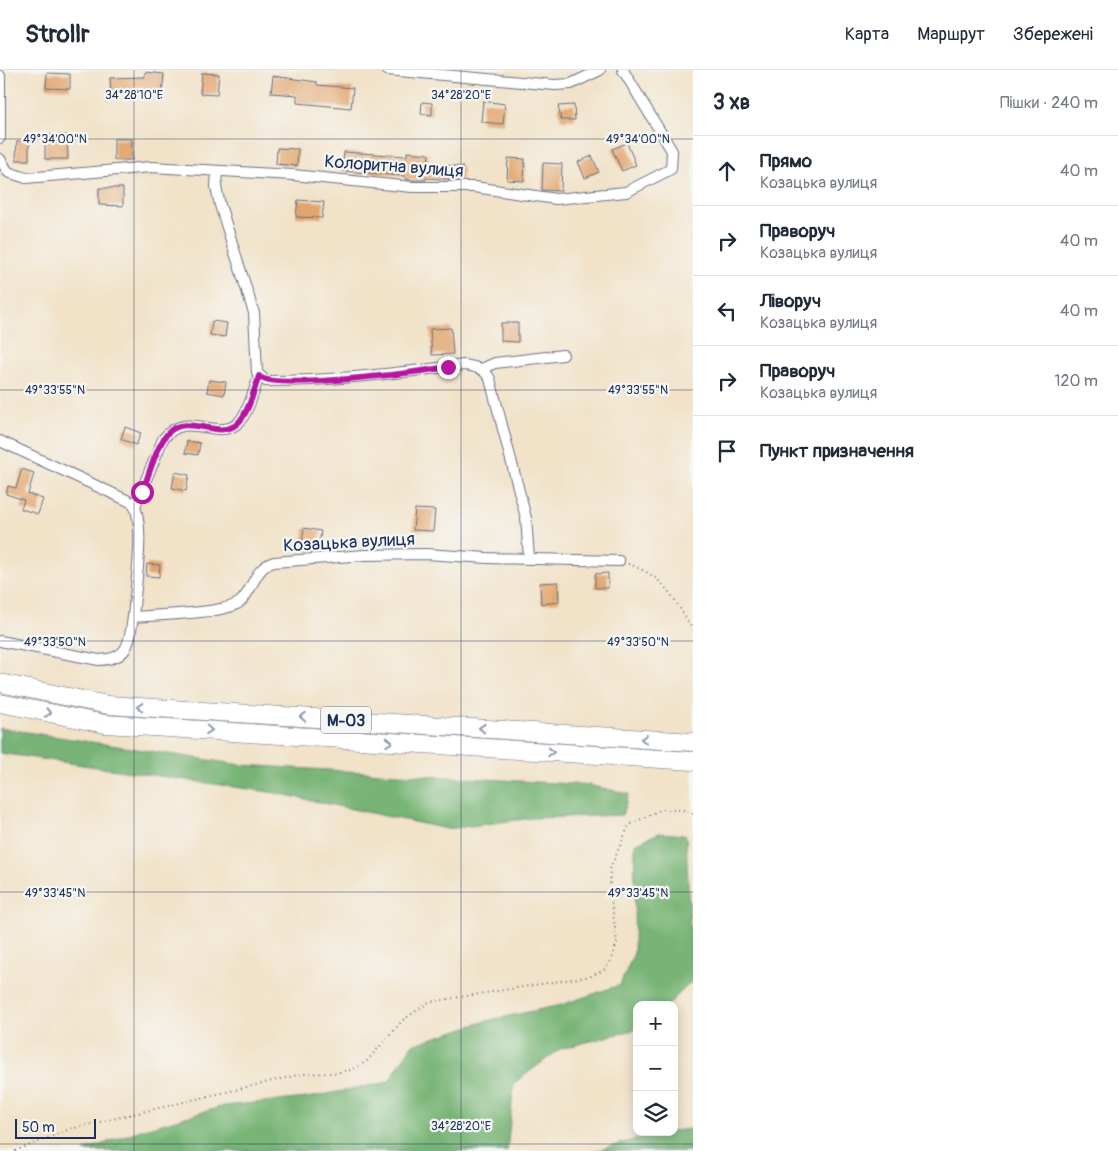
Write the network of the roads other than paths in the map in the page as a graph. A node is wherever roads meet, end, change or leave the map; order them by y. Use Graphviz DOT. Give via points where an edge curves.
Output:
graph roads {
  1 [pos="387,70"];
  2 [pos="600,70"];
  3 [pos="623,70"];
  4 [pos="0,76"];
  5 [pos="1,120"];
  6 [pos="0,138"];
  7 [pos="0,159"];
  8 [pos="1,163"];
  9 [pos="217,171"];
  10 [pos="563,355"];
  11 [pos="481,369"];
  12 [pos="259,376"];
  13 [pos="0,441"];
  14 [pos="135,506"];
  15 [pos="529,558"];
  16 [pos="618,561"];
  17 [pos="133,617"];
  18 [pos="0,640"];
  19 [pos="0,684"];
  20 [pos="0,703"];
  21 [pos="693,742"];
  22 [pos="693,761"];
  1 -- 2 [label="street" via="555,85 571,84"];
  3 -- 9 [label="street, Колоритна вулиця" via="672,151 671,169 626,192 556,199 474,187 412,187"];
  4 -- 5 [label="street"];
  5 -- 6 [label="street"];
  7 -- 8 [label="street"];
  8 -- 9 [label="street, Колоритна вулиця" via="8,172 26,178 151,167"];
  9 -- 12 [label="street" via="220,205 254,313"];
  10 -- 11 [label="street" via="495,363"];
  11 -- 12 [label="street" via="464,365 375,377 308,381 266,381"];
  11 -- 15 [label="street" via="490,379 526,518"];
  12 -- 14 [label="street" via="242,417 232,427 180,425 170,430"];
  13 -- 14 [label="street"];
  14 -- 17 [label="street" via="140,529"];
  15 -- 16 [label="street, Козацька вулиця"];
  15 -- 17 [label="street, Козацька вулиця" via="418,554 274,562 261,568 248,592 233,606"];
  17 -- 18 [label="street" via="127,648 111,660"];
  21 -- 19 [label="highway, М-03, one-way" via="108,705"];
  20 -- 22 [label="highway, М-03, one-way" via="105,724"];
}
